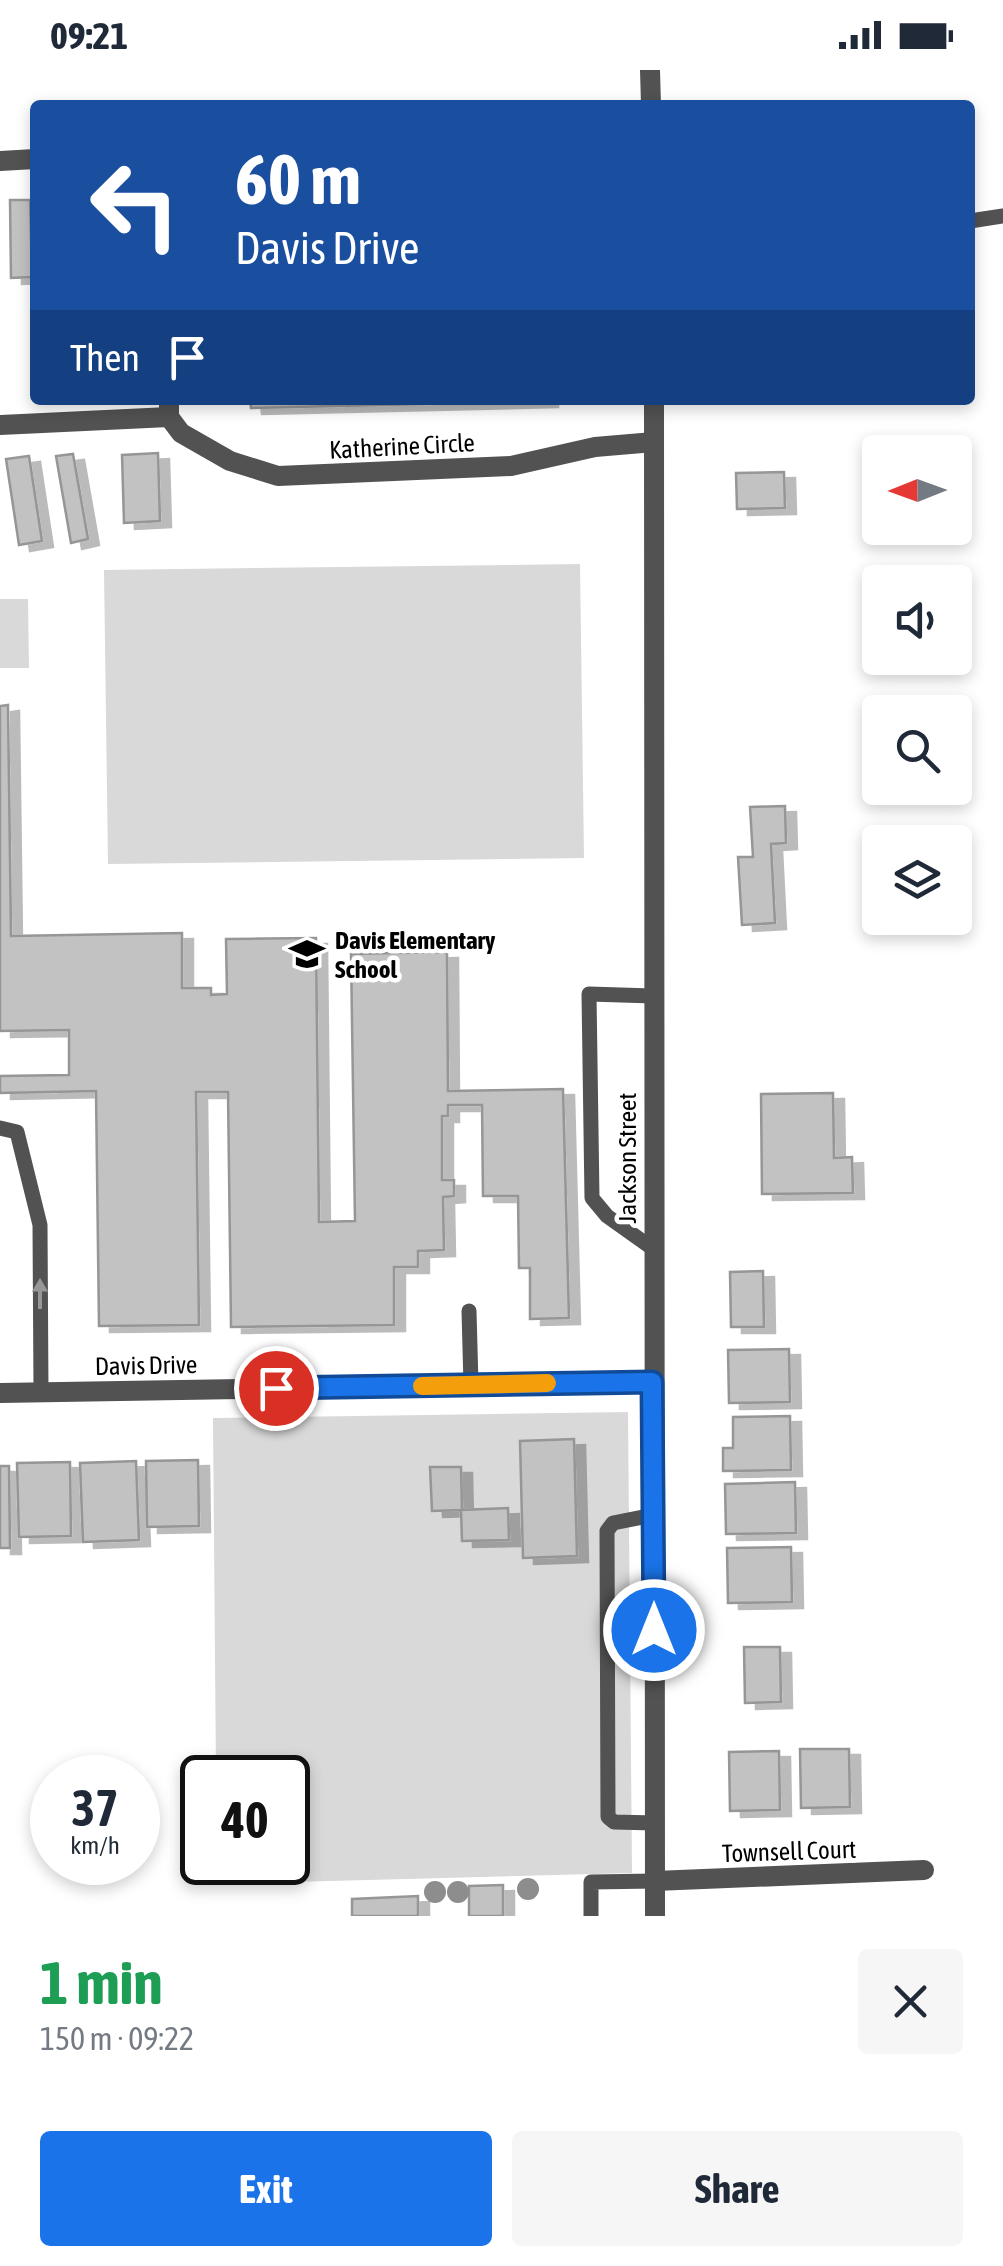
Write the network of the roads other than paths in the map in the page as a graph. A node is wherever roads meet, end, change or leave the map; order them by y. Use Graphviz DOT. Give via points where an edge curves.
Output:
graph roads {
  1 [pos="650,70"];
  2 [pos="651,100"];
  3 [pos="30,159"];
  4 [pos="0,161"];
  5 [pos="1003,216"];
  6 [pos="975,220"];
  7 [pos="654,405"];
  8 [pos="169,408"];
  9 [pos="0,425"];
  10 [pos="654,442"];
  11 [pos="653,996"];
  12 [pos="0,1128"];
  13 [pos="652,1248"];
  14 [pos="470,1312"];
  15 [pos="652,1382"];
  16 [pos="471,1385"];
  17 [pos="0,1392"];
  18 [pos="41,1392"];
  19 [pos="653,1514"];
  20 [pos="655,1823"];
  21 [pos="924,1870"];
  22 [pos="655,1881"];
  23 [pos="591,1916"];
  24 [pos="655,1916"];
  1 -- 2 [label="street"];
  3 -- 4 [label="street"];
  5 -- 6 [label="lane"];
  7 -- 10 [label="street, Jackson Street"];
  8 -- 9 [label="street, Katherine Circle"];
  8 -- 10 [label="street, Katherine Circle" via="181,432 230,461 278,476 511,466"];
  10 -- 11 [label="street, Jackson Street"];
  11 -- 13 [label="street, Jackson Street"];
  11 -- 13 [label="lane" via="588,994 592,1198"];
  18 -- 12 [label="lane, one-way" via="40,1225 17,1132"];
  13 -- 15 [label="street, Jackson Street"];
  14 -- 16 [label="lane"];
  15 -- 16 [label="street, Davis Drive"];
  15 -- 19 [label="street, Jackson Street"];
  16 -- 18 [label="street, Davis Drive"];
  17 -- 18 [label="street, Davis Drive"];
  19 -- 20 [label="street, Jackson Street"];
  19 -- 20 [label="lane" via="612,1522 607,1531 607,1662 608,1816 614,1822"];
  20 -- 22 [label="street, Jackson Street"];
  21 -- 22 [label="street, Townsell Court"];
  22 -- 23 [label="lane" via="591,1882"];
  22 -- 24 [label="street, Jackson Street"];
}
